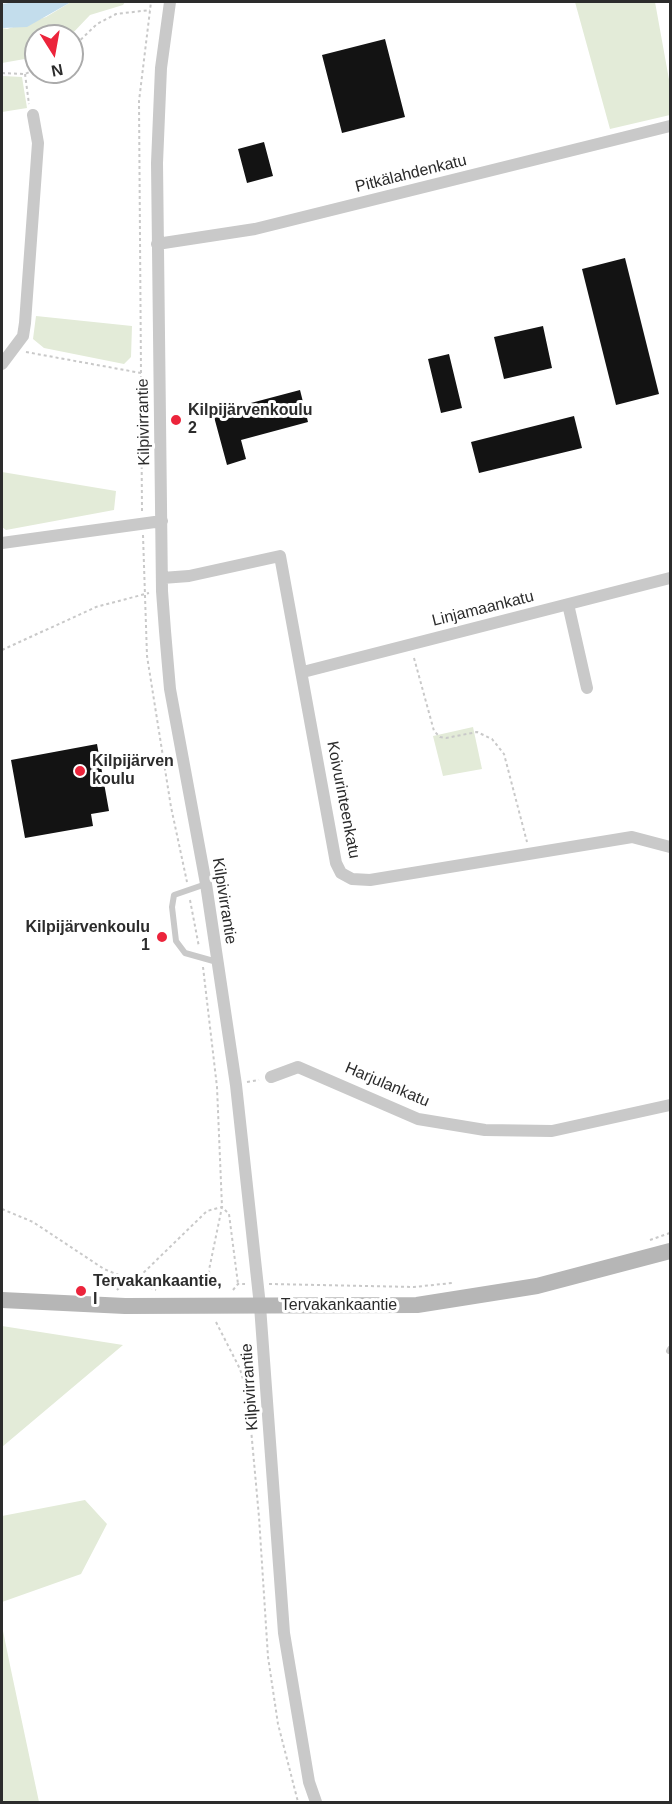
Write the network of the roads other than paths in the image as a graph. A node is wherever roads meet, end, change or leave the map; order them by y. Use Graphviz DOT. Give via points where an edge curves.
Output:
graph roads {
  1 [pos="170,2"];
  2 [pos="33,116"];
  3 [pos="670,126"];
  4 [pos="157,244"];
  5 [pos="2,364"];
  6 [pos="162,521"];
  7 [pos="2,543"];
  8 [pos="670,578"];
  9 [pos="162,585"];
  10 [pos="568,604"];
  11 [pos="303,672"];
  12 [pos="587,688"];
  13 [pos="670,847"];
  14 [pos="206,884"];
  15 [pos="217,962"];
  16 [pos="271,1077"];
  17 [pos="670,1105"];
  18 [pos="670,1251"];
  19 [pos="2,1300"];
  20 [pos="260,1306"];
  21 [pos="316,1803"];
  1 -- 4 [label="street, Kilpivirrantie" via="160,78"];
  2 -- 5 [label="street" via="38,143 23,336"];
  3 -- 4 [label="street, Pitkälahdenkatu" via="255,229"];
  4 -- 6 [label="street, Kilpivirrantie"];
  6 -- 7 [label="street"];
  6 -- 9 [label="street, Kilpivirrantie"];
  8 -- 10 [label="street, Linjamaankatu"];
  9 -- 11 [label="street, Koivurinteenkatu" via="280,556"];
  9 -- 14 [label="street, Kilpivirrantie" via="170,689"];
  10 -- 11 [label="street, Linjamaankatu"];
  10 -- 12 [label="street"];
  11 -- 13 [label="street, Koivurinteenkatu" via="336,863 341,873 352,879 370,880 632,837"];
  14 -- 15 [label="street, Kilpivirrantie"];
  14 -- 15 [label="lane" via="174,895 176,941 185,953"];
  15 -- 20 [label="street, Kilpivirrantie" via="236,1085"];
  16 -- 17 [label="street, Harjulankatu" via="298,1067 418,1119 485,1130 552,1131"];
  18 -- 20 [label="street, Tervakankaantie" via="471,1299 417,1305"];
  19 -- 20 [label="street, Tervakankaantie" via="125,1306"];
  20 -- 21 [label="street, Kilpivirrantie" via="284,1634"];
}
